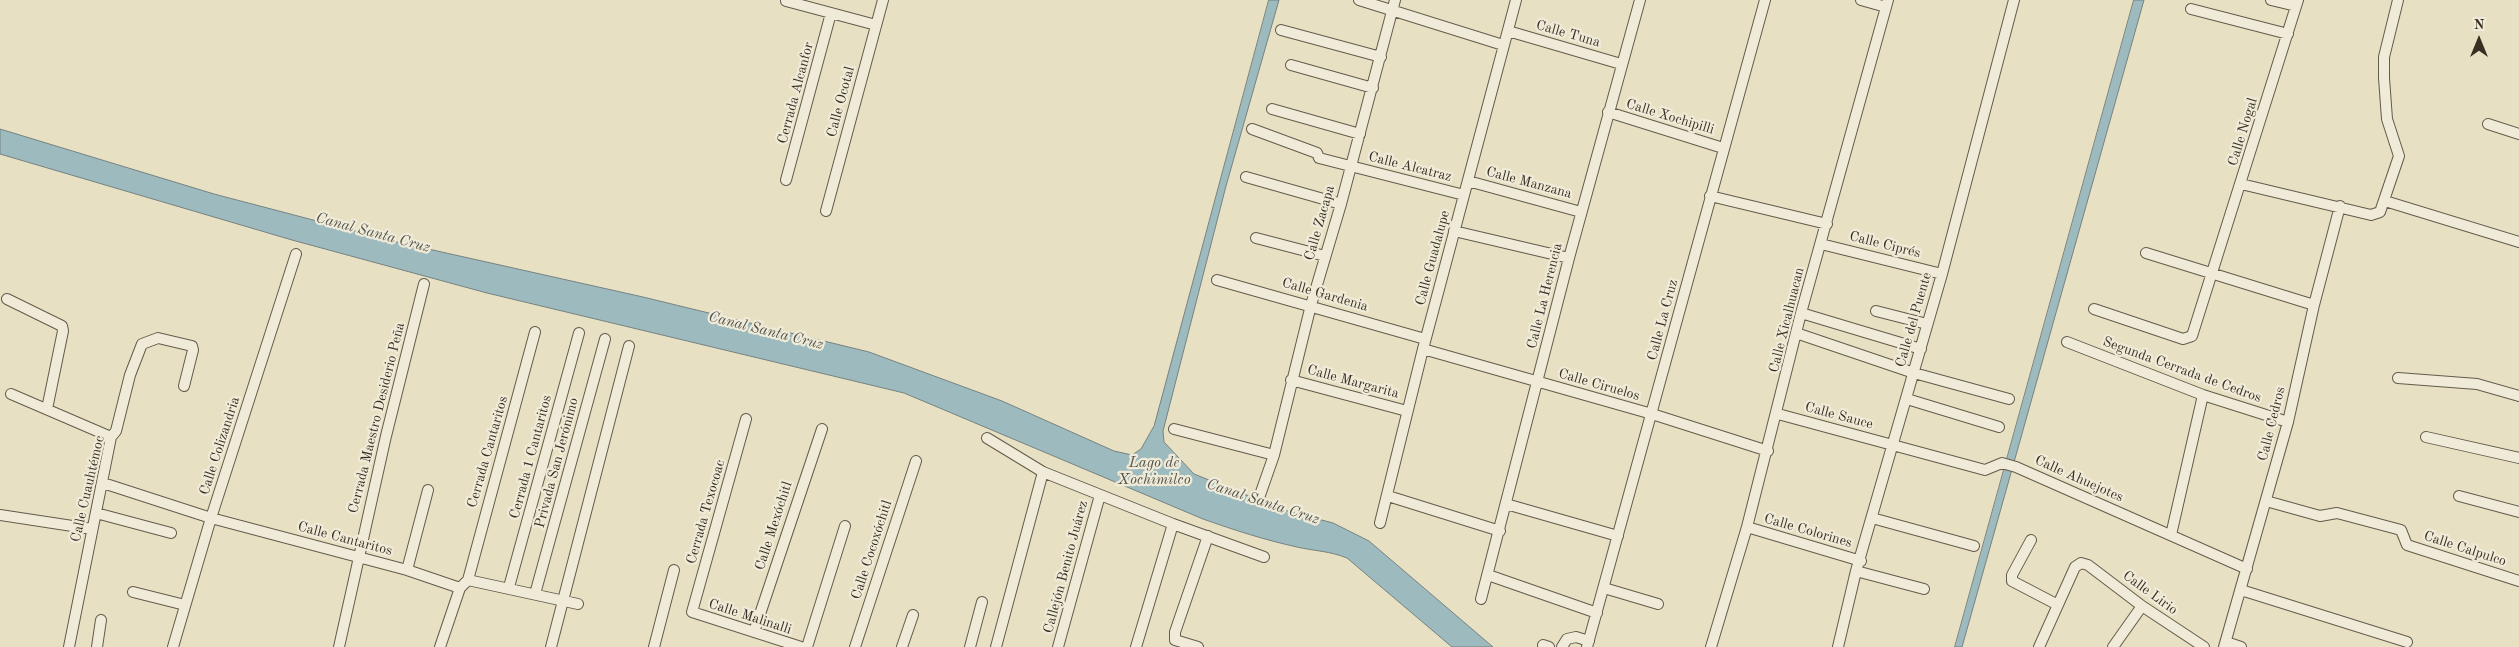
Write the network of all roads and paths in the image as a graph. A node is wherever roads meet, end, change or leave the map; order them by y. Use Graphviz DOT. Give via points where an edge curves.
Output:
graph roads {
  1 [pos="883,0"];
  2 [pos="1360,0"];
  3 [pos="1516,0"];
  4 [pos="1640,0"];
  5 [pos="1765,0"];
  6 [pos="1861,0"];
  7 [pos="2014,0"];
  8 [pos="2271,0"];
  9 [pos="2398,0"];
  10 [pos="786,1"];
  11 [pos="2297,3"];
  12 [pos="1887,4"];
  13 [pos="1394,5"];
  14 [pos="2191,9"];
  15 [pos="831,13"];
  16 [pos="876,25"];
  17 [pos="1281,30"];
  18 [pos="1508,31"];
  19 [pos="2288,34"];
  20 [pos="1504,45"];
  21 [pos="1381,57"];
  22 [pos="1621,64"];
  23 [pos="1291,65"];
  24 [pos="1373,88"];
  25 [pos="1272,109"];
  26 [pos="1608,112"];
  27 [pos="2488,124"];
  28 [pos="1252,129"];
  29 [pos="1360,134"];
  30 [pos="2519,134"];
  31 [pos="1723,148"];
  32 [pos="1350,166"];
  33 [pos="1246,177"];
  34 [pos="786,180"];
  35 [pos="1468,181"];
  36 [pos="2241,184"];
  37 [pos="1464,195"];
  38 [pos="1710,196"];
  39 [pos="2385,201"];
  40 [pos="1341,204"];
  41 [pos="2340,206"];
  42 [pos="826,211"];
  43 [pos="1581,212"];
  44 [pos="1827,224"];
  45 [pos="1454,231"];
  46 [pos="1256,238"];
  47 [pos="2519,242"];
  48 [pos="1821,244"];
  49 [pos="2146,253"];
  50 [pos="296,254"];
  51 [pos="1325,256"];
  52 [pos="1568,258"];
  53 [pos="2213,273"];
  54 [pos="1942,274"];
  55 [pos="1217,280"];
  56 [pos="424,284"];
  57 [pos="7,299"];
  58 [pos="1311,305"];
  59 [pos="2314,305"];
  60 [pos="2094,309"];
  61 [pos="1876,311"];
  62 [pos="1801,313"];
  63 [pos="1927,324"];
  64 [pos="535,332"];
  65 [pos="579,333"];
  66 [pos="1796,333"];
  67 [pos="605,339"];
  68 [pos="2067,342"];
  69 [pos="1424,344"];
  70 [pos="629,346"];
  71 [pos="1921,349"];
  72 [pos="1914,373"];
  73 [pos="2398,378"];
  74 [pos="1291,380"];
  75 [pos="1538,382"];
  76 [pos="184,386"];
  77 [pos="11,394"];
  78 [pos="2203,395"];
  79 [pos="2519,396"];
  80 [pos="1907,399"];
  81 [pos="2009,399"];
  82 [pos="47,409"];
  83 [pos="1407,411"];
  84 [pos="1652,414"];
  85 [pos="1778,414"];
  86 [pos="746,419"];
  87 [pos="2288,422"];
  88 [pos="1999,427"];
  89 [pos="822,429"];
  90 [pos="1174,429"];
  91 [pos="2426,437"];
  92 [pos="110,438"];
  93 [pos="987,438"];
  94 [pos="1894,445"];
  95 [pos="1768,451"];
  96 [pos="1274,455"];
  97 [pos="2519,458"];
  98 [pos="916,461"];
  99 [pos="1043,472"];
  100 [pos="103,483"];
  101 [pos="428,490"];
  102 [pos="1100,494"];
  103 [pos="1260,494"];
  104 [pos="1388,496"];
  105 [pos="2459,496"];
  106 [pos="2266,501"];
  107 [pos="1506,504"];
  108 [pos="2519,512"];
  109 [pos="96,513"];
  110 [pos="0,515"];
  111 [pos="211,518"];
  112 [pos="1872,518"];
  113 [pos="1380,523"];
  114 [pos="1173,524"];
  115 [pos="844,526"];
  116 [pos="1747,527"];
  117 [pos="92,529"];
  118 [pos="1500,531"];
  119 [pos="171,534"];
  120 [pos="2171,535"];
  121 [pos="1208,536"];
  122 [pos="1618,536"];
  123 [pos="2031,540"];
  124 [pos="1974,546"];
  125 [pos="359,556"];
  126 [pos="1264,557"];
  127 [pos="1861,561"];
  128 [pos="2247,569"];
  129 [pos="407,570"];
  130 [pos="674,570"];
  131 [pos="1856,571"];
  132 [pos="1488,575"];
  133 [pos="2519,581"];
  134 [pos="464,584"];
  135 [pos="509,587"];
  136 [pos="1604,588"];
  137 [pos="1924,589"];
  138 [pos="2241,590"];
  139 [pos="133,592"];
  140 [pos="535,594"];
  141 [pos="1481,599"];
  142 [pos="564,601"];
  143 [pos="982,602"];
  144 [pos="578,604"];
  145 [pos="1658,604"];
  146 [pos="185,605"];
  147 [pos="2058,605"];
  148 [pos="2142,606"];
  149 [pos="692,612"];
  150 [pos="1597,613"];
  151 [pos="914,615"];
  152 [pos="101,620"];
  153 [pos="754,632"];
  154 [pos="2407,642"];
  155 [pos="1588,644"];
  156 [pos="2225,644"];
  157 [pos="69,647"];
  158 [pos="97,647"];
  159 [pos="173,647"];
  160 [pos="338,647"];
  161 [pos="440,647"];
  162 [pos="552,647"];
  163 [pos="654,647"];
  164 [pos="801,647"];
  165 [pos="807,647"];
  166 [pos="855,647"];
  167 [pos="902,647"];
  168 [pos="970,647"];
  169 [pos="996,647"];
  170 [pos="1058,647"];
  171 [pos="1136,647"];
  172 [pos="1198,647"];
  173 [pos="1562,647"];
  174 [pos="1711,647"];
  175 [pos="1838,647"];
  176 [pos="2039,647"];
  177 [pos="2113,647"];
  178 [pos="2204,647"];
  179 [pos="2241,647"];
  1 -- 16 [label="street, Calle Ocotal"];
  2 -- 13 [label="street"];
  3 -- 18 [label="street, Calle Guadalupe"];
  4 -- 22 [label="street, Calle La Herencia"];
  5 -- 31 [label="street, Calle La Cruz"];
  6 -- 12 [label="street"];
  7 -- 54 [label="street, Calle del Puente"];
  8 -- 11 [label="street"];
  9 -- 39 [label="street" via="2384,57 2384,87 2387,119 2399,156"];
  10 -- 15 [label="street"];
  11 -- 19 [label="street, Calle Nogal"];
  12 -- 44 [label="street, Calle Xicalhuacan"];
  13 -- 20 [label="street"];
  13 -- 21 [label="street, Calle Zacapa"];
  14 -- 19 [label="street"];
  15 -- 16 [label="street"];
  15 -- 34 [label="street, Cerrada Alcanfor"];
  16 -- 42 [label="street, Calle Ocotal"];
  17 -- 21 [label="street"];
  18 -- 20 [label="street, Calle Guadalupe"];
  18 -- 22 [label="street, Calle Tuna"];
  19 -- 36 [label="street, Calle Nogal"];
  20 -- 35 [label="street, Calle Guadalupe"];
  21 -- 24 [label="street, Calle Zacapa"];
  22 -- 26 [label="street, Calle La Herencia"];
  23 -- 24 [label="street"];
  24 -- 29 [label="street, Calle Zacapa"];
  25 -- 29 [label="street"];
  26 -- 31 [label="street, Calle Xochipilli"];
  26 -- 43 [label="street, Calle La Herencia"];
  27 -- 30 [label="street"];
  28 -- 32 [label="street, Calle Alcatraz" via="1317,153 1319,158"];
  29 -- 32 [label="street, Calle Zacapa"];
  31 -- 38 [label="street, Calle La Cruz"];
  32 -- 37 [label="street, Calle Alcatraz"];
  32 -- 40 [label="street, Calle Zacapa"];
  33 -- 40 [label="street"];
  35 -- 37 [label="street, Calle Guadalupe"];
  35 -- 43 [label="street, Calle Manzana"];
  36 -- 41 [label="street"];
  36 -- 53 [label="street, Calle Nogal"];
  37 -- 45 [label="street, Calle Guadalupe"];
  38 -- 44 [label="street"];
  38 -- 84 [label="street, Calle La Cruz"];
  39 -- 41 [label="street" via="2380,212 2372,215"];
  39 -- 47 [label="street"];
  40 -- 51 [label="street, Calle Zacapa"];
  41 -- 59 [label="street, Calle Cedros"];
  43 -- 52 [label="street, Calle La Herencia"];
  44 -- 48 [label="street, Calle Xicalhuacan"];
  45 -- 52 [label="street"];
  45 -- 69 [label="street, Calle Guadalupe"];
  46 -- 51 [label="street"];
  48 -- 54 [label="street, Calle Ciprés"];
  48 -- 62 [label="street, Calle Xicalhuacan"];
  49 -- 53 [label="street"];
  50 -- 111 [label="street, Calle Colizandria"];
  51 -- 58 [label="street, Calle Zacapa"];
  52 -- 75 [label="street, Calle La Herencia"];
  53 -- 59 [label="street"];
  53 -- 60 [label="street, Calle Nogal" via="2189,339"];
  54 -- 63 [label="street, Calle del Puente"];
  55 -- 58 [label="street, Calle Gardenia"];
  56 -- 125 [label="street, Cerrada Maestro Desiderio Peña"];
  57 -- 82 [label="street" via="62,326"];
  58 -- 69 [label="street, Calle Gardenia"];
  58 -- 74 [label="street, Calle Zacapa"];
  59 -- 87 [label="street, Calle Cedros"];
  61 -- 63 [label="street"];
  62 -- 66 [label="street, Calle Xicalhuacan"];
  62 -- 71 [label="street"];
  63 -- 71 [label="street, Calle del Puente"];
  64 -- 134 [label="street, Cerrada Cantaritos"];
  65 -- 135 [label="street, Cerrada 1 Cantaritos"];
  66 -- 72 [label="street"];
  66 -- 85 [label="street, Calle Xicalhuacan"];
  67 -- 140 [label="street, Privada San Jerónimo"];
  68 -- 78 [label="street, Segunda Cerrada de Cedros"];
  69 -- 75 [label="street, Calle Ciruelos"];
  69 -- 83 [label="street, Calle Guadalupe"];
  70 -- 142 [label="street"];
  71 -- 72 [label="street, Calle del Puente"];
  72 -- 80 [label="street, Calle del Puente"];
  72 -- 81 [label="street"];
  73 -- 79 [label="street" via="2477,384"];
  74 -- 83 [label="street, Calle Margarita"];
  74 -- 96 [label="street, Calle Zacapa"];
  75 -- 84 [label="street, Calle Ciruelos"];
  75 -- 107 [label="street, Calle La Herencia"];
  76 -- 92 [label="street, Calle Cuauhtémoc" via="192,346 158,338 142,344 130,375 116,431"];
  77 -- 82 [label="street"];
  78 -- 87 [label="street, Segunda Cerrada de Cedros"];
  78 -- 120 [label="street"];
  80 -- 88 [label="street"];
  80 -- 94 [label="street, Calle del Puente"];
  82 -- 92 [label="street"];
  83 -- 104 [label="street, Calle Guadalupe"];
  84 -- 95 [label="street, Calle Ciruelos"];
  84 -- 122 [label="street, Calle La Cruz"];
  85 -- 94 [label="street, Calle Sauce"];
  85 -- 95 [label="street, Calle Xicalhuacan"];
  86 -- 149 [label="street, Cerrada Texocoac"];
  87 -- 106 [label="street, Calle Cedros"];
  89 -- 153 [label="street, Calle Mexóchitl"];
  90 -- 96 [label="street"];
  91 -- 97 [label="street"];
  92 -- 100 [label="street, Calle Cuauhtémoc"];
  93 -- 99 [label="street"];
  94 -- 112 [label="street, Calle del Puente"];
  94 -- 120 [label="street, Calle Ahuejotes" via="1986,470 2002,463 2016,467"];
  95 -- 116 [label="street, Calle Xicalhuacan"];
  96 -- 103 [label="street, Calle Zacapa"];
  98 -- 166 [label="street, Calle Cocoxóchitl"];
  99 -- 102 [label="street"];
  99 -- 169 [label="street"];
  100 -- 109 [label="street, Calle Cuauhtémoc"];
  100 -- 111 [label="street, Calle Cantaritos"];
  101 -- 129 [label="street"];
  102 -- 114 [label="street"];
  102 -- 170 [label="street, Callejón Benito Juárez"];
  104 -- 113 [label="street, Calle Guadalupe"];
  104 -- 118 [label="street"];
  105 -- 108 [label="street"];
  106 -- 128 [label="street, Calle Cedros"];
  106 -- 133 [label="street, Calle Calpulco" via="2320,516 2337,513 2401,530 2407,545"];
  107 -- 118 [label="street, Calle La Herencia"];
  107 -- 122 [label="street"];
  109 -- 117 [label="street, Calle Cuauhtémoc"];
  109 -- 119 [label="street"];
  110 -- 117 [label="street"];
  111 -- 125 [label="street, Calle Cantaritos"];
  111 -- 146 [label="street, Calle Colizandria"];
  112 -- 124 [label="street"];
  112 -- 127 [label="street, Calle del Puente"];
  114 -- 121 [label="street"];
  114 -- 171 [label="street"];
  115 -- 165 [label="street"];
  116 -- 127 [label="street, Calle Colorines"];
  116 -- 174 [label="street, Calle Xicalhuacan"];
  117 -- 157 [label="street, Calle Cuauhtémoc"];
  118 -- 132 [label="street, Calle La Herencia"];
  120 -- 128 [label="street, Calle Ahuejotes"];
  121 -- 126 [label="street"];
  121 -- 172 [label="street" via="1175,632 1175,640"];
  122 -- 136 [label="street, Calle La Cruz"];
  123 -- 147 [label="street" via="2012,575 2012,581"];
  125 -- 129 [label="street, Calle Cantaritos"];
  125 -- 160 [label="street, Cerrada Maestro Desiderio Peña"];
  127 -- 131 [label="street, Calle del Puente"];
  128 -- 138 [label="street, Calle Cedros"];
  129 -- 134 [label="street, Calle Cantaritos"];
  130 -- 163 [label="street"];
  131 -- 137 [label="street"];
  131 -- 175 [label="street, Calle del Puente"];
  132 -- 141 [label="street, Calle La Herencia"];
  132 -- 150 [label="street"];
  134 -- 135 [label="street, Calle Cantaritos"];
  134 -- 161 [label="street, Cerrada Cantaritos"];
  135 -- 140 [label="street, Calle Cantaritos"];
  136 -- 145 [label="street"];
  136 -- 150 [label="street, Calle La Cruz"];
  138 -- 154 [label="street"];
  138 -- 156 [label="street, Calle Cedros"];
  139 -- 146 [label="street"];
  140 -- 142 [label="street, Calle Cantaritos"];
  142 -- 144 [label="street, Calle Cantaritos"];
  142 -- 162 [label="street"];
  143 -- 168 [label="street"];
  146 -- 159 [label="street, Calle Colizandria"];
  147 -- 148 [label="street, Calle Lirio" via="2075,567 2081,563 2088,564"];
  147 -- 176 [label="street"];
  148 -- 177 [label="street"];
  148 -- 178 [label="street, Calle Lirio"];
  149 -- 153 [label="street, Calle Malinalli"];
  150 -- 155 [label="street, Calle La Cruz"];
  151 -- 167 [label="street"];
  152 -- 158 [label="street"];
  153 -- 164 [label="street, Calle Malinalli"];
  155 -- 173 [label="street" via="1576,637 1567,639"];
  156 -- 179 [label="street"];
}
